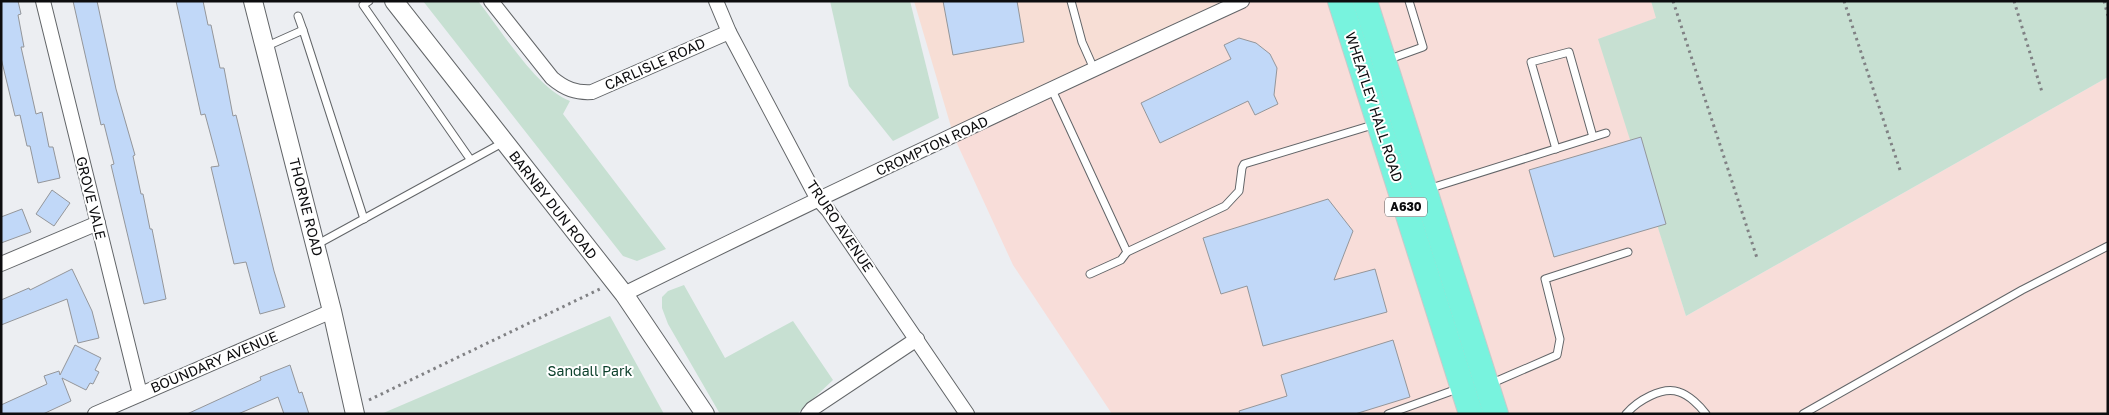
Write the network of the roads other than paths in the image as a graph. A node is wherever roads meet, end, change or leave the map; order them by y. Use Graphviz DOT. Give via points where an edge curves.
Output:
graph roads {
  1 [pos="43,1"];
  2 [pos="253,1"];
  3 [pos="394,1"];
  4 [pos="491,1"];
  5 [pos="716,1"];
  6 [pos="1071,1"];
  7 [pos="1242,1"];
  8 [pos="1340,1"];
  9 [pos="1366,1"];
  10 [pos="1409,1"];
  11 [pos="364,2"];
  12 [pos="298,16"];
  13 [pos="303,30"];
  14 [pos="729,32"];
  15 [pos="265,47"];
  16 [pos="1384,60"];
  17 [pos="1094,69"];
  18 [pos="1052,90"];
  19 [pos="1379,123"];
  20 [pos="1606,133"];
  21 [pos="1593,137"];
  22 [pos="504,142"];
  23 [pos="1556,149"];
  24 [pos="470,159"];
  25 [pos="1425,190"];
  26 [pos="817,198"];
  27 [pos="364,218"];
  28 [pos="98,223"];
  29 [pos="316,245"];
  30 [pos="2108,246"];
  31 [pos="1127,252"];
  32 [pos="1628,252"];
  33 [pos="1,264"];
  34 [pos="1090,274"];
  35 [pos="619,288"];
  36 [pos="332,311"];
  37 [pos="916,339"];
  38 [pos="1487,385"];
  39 [pos="1463,387"];
  40 [pos="140,394"];
  41 [pos="354,411"];
  42 [pos="95,414"];
  43 [pos="705,414"];
  44 [pos="808,414"];
  45 [pos="967,414"];
  46 [pos="1388,414"];
  47 [pos="1471,414"];
  48 [pos="1496,414"];
  49 [pos="1626,414"];
  50 [pos="1706,414"];
  51 [pos="1803,414"];
  1 -- 28 [label="street, GROVE VALE"];
  2 -- 15 [label="street, THORNE ROAD"];
  3 -- 22 [label="street, BARNBY DUN ROAD"];
  4 -- 14 [label="street, CARLISLE ROAD" via="552,78 560,85 581,93 592,92"];
  5 -- 14 [label="street, TRURO AVENUE"];
  6 -- 17 [label="lane" via="1082,42"];
  7 -- 17 [label="street, CROMPTON ROAD"];
  8 -- 19 [label="highway, WHEATLEY HALL ROAD / A630"];
  9 -- 16 [label="highway, WHEATLEY HALL ROAD / A630"];
  10 -- 16 [label="lane" via="1422,47"];
  11 -- 24 [label="lane"];
  12 -- 13 [label="lane"];
  13 -- 15 [label="lane"];
  13 -- 27 [label="lane"];
  14 -- 26 [label="street, TRURO AVENUE"];
  15 -- 29 [label="street, THORNE ROAD"];
  16 -- 25 [label="highway, WHEATLEY HALL ROAD / A630"];
  17 -- 18 [label="street, CROMPTON ROAD"];
  18 -- 26 [label="street, CROMPTON ROAD"];
  18 -- 31 [label="lane"];
  19 -- 31 [label="lane" via="1244,164 1239,191 1225,206"];
  19 -- 39 [label="highway, WHEATLEY HALL ROAD / A630"];
  20 -- 21 [label="lane"];
  21 -- 23 [label="lane"];
  21 -- 23 [label="lane" via="1568,52 1531,62"];
  22 -- 24 [label="lane"];
  22 -- 35 [label="street, BARNBY DUN ROAD"];
  23 -- 25 [label="lane"];
  24 -- 27 [label="lane"];
  25 -- 38 [label="highway, WHEATLEY HALL ROAD / A630"];
  26 -- 35 [label="street, CROMPTON ROAD"];
  26 -- 37 [label="street, TRURO AVENUE"];
  27 -- 29 [label="lane"];
  28 -- 33 [label="street"];
  28 -- 40 [label="street, GROVE VALE"];
  29 -- 36 [label="street, THORNE ROAD"];
  30 -- 51 [label="lane" via="2022,290"];
  31 -- 34 [label="lane" via="1121,260"];
  32 -- 38 [label="lane" via="1545,279 1560,339 1557,355"];
  35 -- 43 [label="street, BARNBY DUN ROAD"];
  36 -- 40 [label="street, BOUNDARY AVENUE"];
  36 -- 41 [label="street, THORNE ROAD"];
  37 -- 44 [label="street"];
  37 -- 45 [label="street, TRURO AVENUE"];
  38 -- 48 [label="highway, WHEATLEY HALL ROAD / A630"];
  39 -- 46 [label="lane"];
  39 -- 47 [label="highway, WHEATLEY HALL ROAD / A630"];
  40 -- 42 [label="street, BOUNDARY AVENUE"];
  49 -- 50 [label="lane" via="1633,406 1660,392 1678,391"];
}
